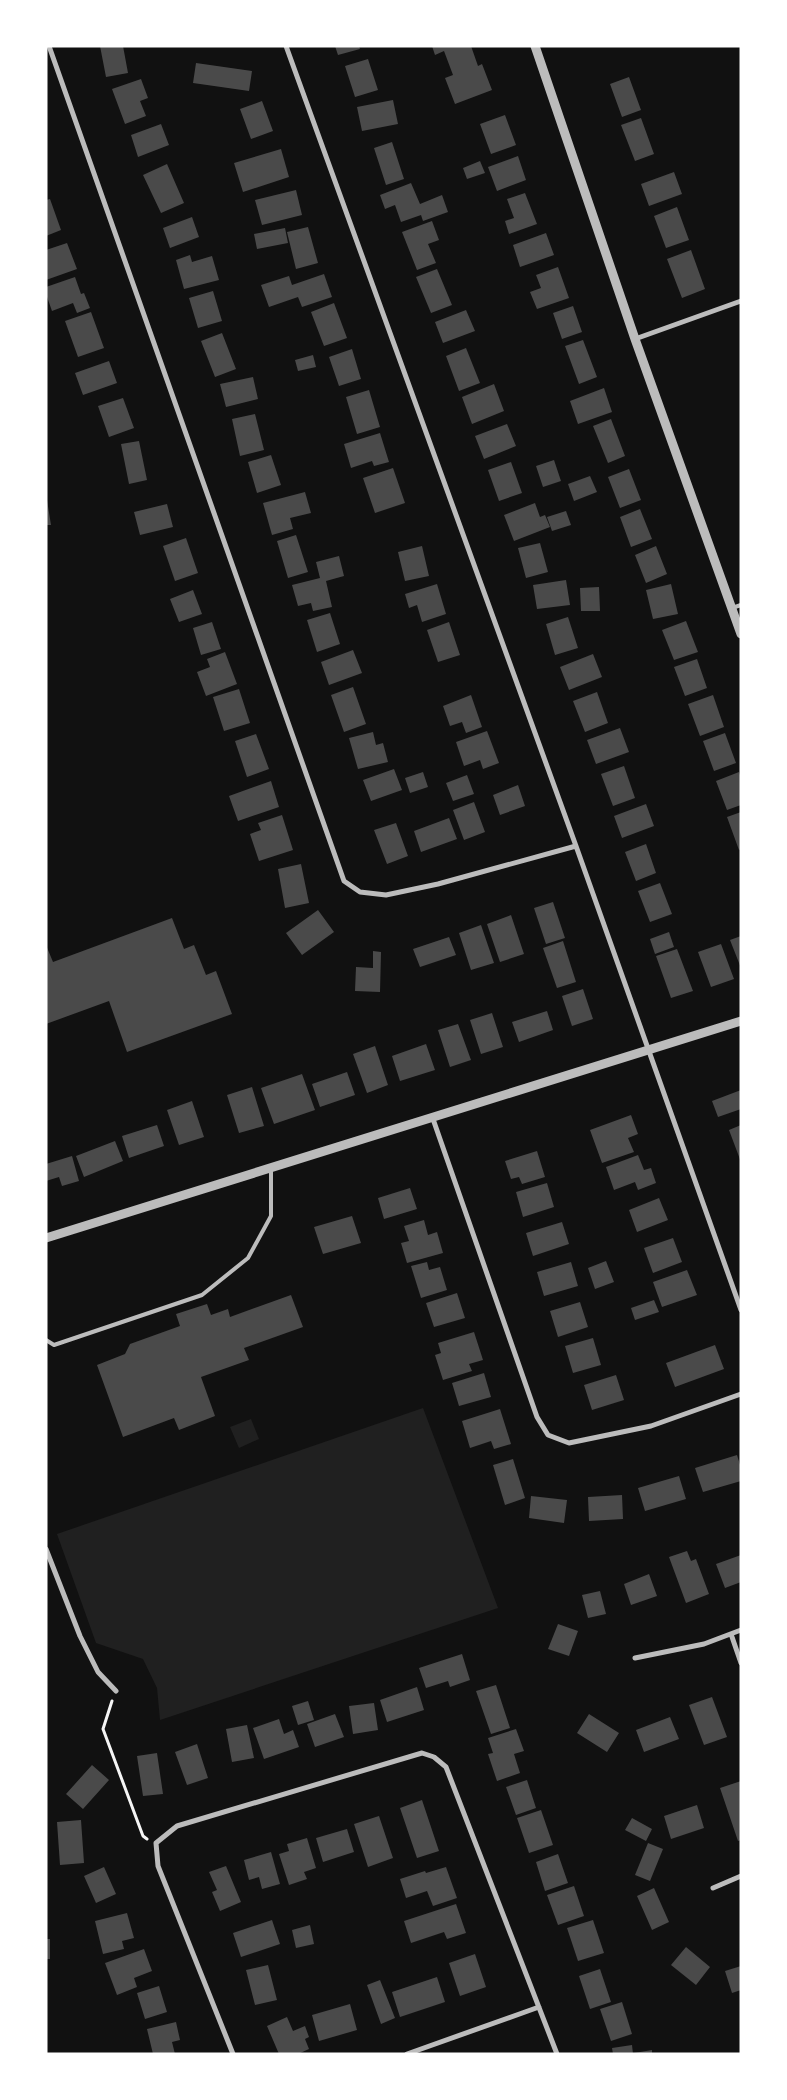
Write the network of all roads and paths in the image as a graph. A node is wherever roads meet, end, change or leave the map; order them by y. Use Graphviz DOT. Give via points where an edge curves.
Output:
graph roads {
  1 [pos="49,46"];
  2 [pos="286,46"];
  3 [pos="535,46"];
  4 [pos="741,301"];
  5 [pos="636,338"];
  6 [pos="741,604"];
  7 [pos="732,608"];
  8 [pos="741,634"];
  9 [pos="576,846"];
  10 [pos="741,1021"];
  11 [pos="648,1051"];
  12 [pos="433,1119"];
  13 [pos="271,1167"];
  14 [pos="46,1238"];
  15 [pos="741,1310"];
  16 [pos="46,1340"];
  17 [pos="741,1394"];
  18 [pos="46,1549"];
  19 [pos="741,1630"];
  20 [pos="731,1634"];
  21 [pos="635,1658"];
  22 [pos="741,1663"];
  23 [pos="116,1690"];
  24 [pos="156,1845"];
  25 [pos="741,1876"];
  26 [pos="713,1888"];
  27 [pos="539,2007"];
  28 [pos="233,2054"];
  29 [pos="407,2054"];
  30 [pos="557,2054"];
  1 -- 9 [label="street" via="344,881 360,892 386,895"];
  2 -- 9 [label="street"];
  3 -- 5 [label="street"];
  4 -- 5 [label="street"];
  5 -- 7 [label="street"];
  6 -- 7 [label="lane"];
  7 -- 8 [label="street"];
  9 -- 11 [label="street"];
  10 -- 11 [label="street"];
  11 -- 12 [label="street"];
  11 -- 15 [label="street"];
  12 -- 13 [label="street"];
  12 -- 17 [label="street" via="537,1417 548,1435 569,1443 651,1426"];
  13 -- 14 [label="street"];
  13 -- 16 [label="lane" via="271,1216 248,1258 202,1295 54,1344"];
  18 -- 23 [label="street" via="80,1636 98,1672"];
  19 -- 20 [label="street"];
  20 -- 21 [label="street" via="704,1644"];
  20 -- 22 [label="street"];
  23 -- 24 [label="path" via="103,1730 143,1836"];
  24 -- 27 [label="street" via="177,1826 422,1753 434,1757 446,1768"];
  24 -- 28 [label="street" via="158,1866"];
  25 -- 26 [label="street"];
  27 -- 29 [label="street"];
  27 -- 30 [label="street"];
}
